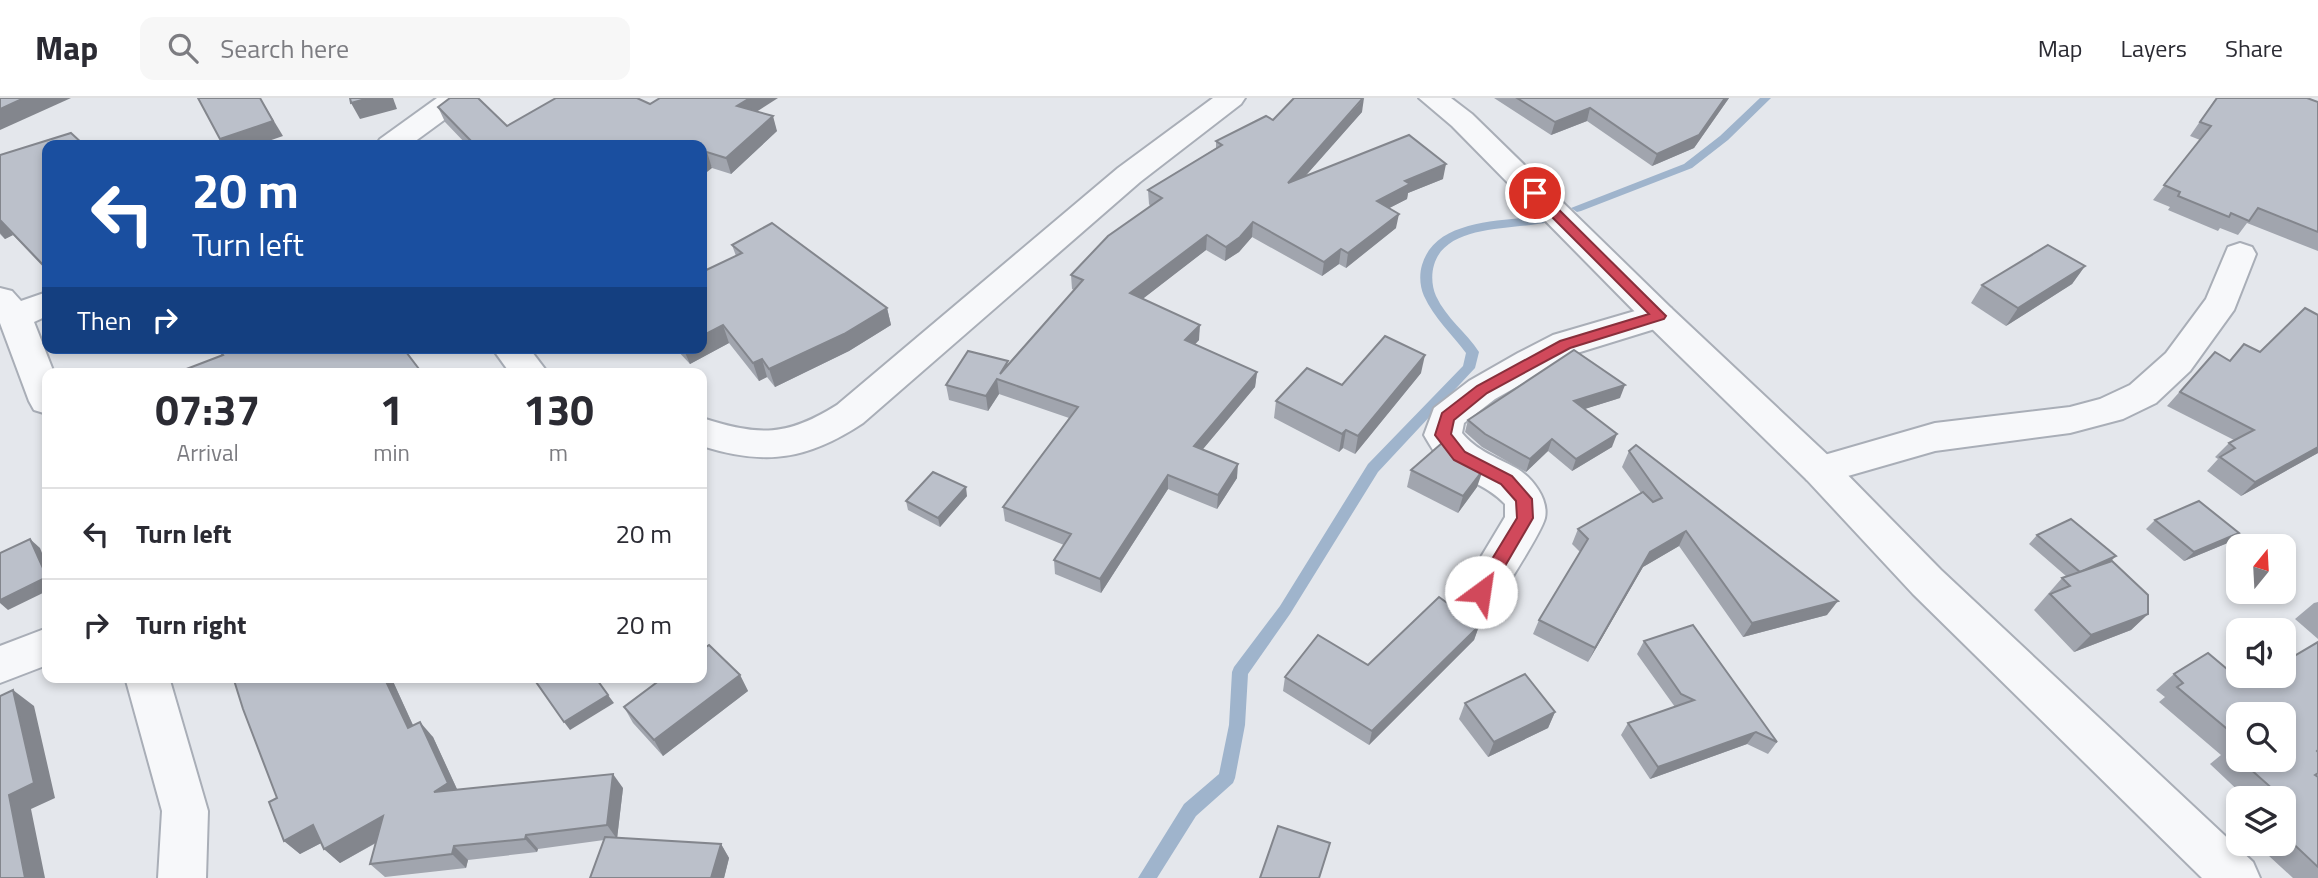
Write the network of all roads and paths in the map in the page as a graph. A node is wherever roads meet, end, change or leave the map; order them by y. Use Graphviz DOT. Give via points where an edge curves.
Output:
graph roads {
  1 [pos="456,98"];
  2 [pos="1231,98"];
  3 [pos="1433,98"];
  4 [pos="398,140"];
  5 [pos="2240,254"];
  6 [pos="42,304"];
  7 [pos="7,308"];
  8 [pos="1659,316"];
  9 [pos="514,354"];
  10 [pos="526,368"];
  11 [pos="42,389"];
  12 [pos="707,434"];
  13 [pos="1820,470"];
  14 [pos="1481,592"];
  15 [pos="42,648"];
  16 [pos="0,666"];
  17 [pos="149,683"];
  18 [pos="182,878"];
  19 [pos="2236,878"];
  1 -- 4 [label="street"];
  2 -- 12 [label="street" via="1129,175 850,414 814,436 772,445 732,442"];
  3 -- 8 [label="street" via="1462,120"];
  5 -- 13 [label="street" via="2222,302 2178,362 2143,394 2084,417 1934,437"];
  6 -- 7 [label="street"];
  7 -- 11 [label="street"];
  8 -- 13 [label="street"];
  8 -- 14 [label="street" via="1565,344 1482,390 1447,417 1443,435 1460,456 1506,480 1524,499 1525,518"];
  9 -- 10 [label="street"];
  13 -- 19 [label="street" via="1927,582"];
  15 -- 16 [label="street"];
  17 -- 18 [label="street" via="185,811"];
}
